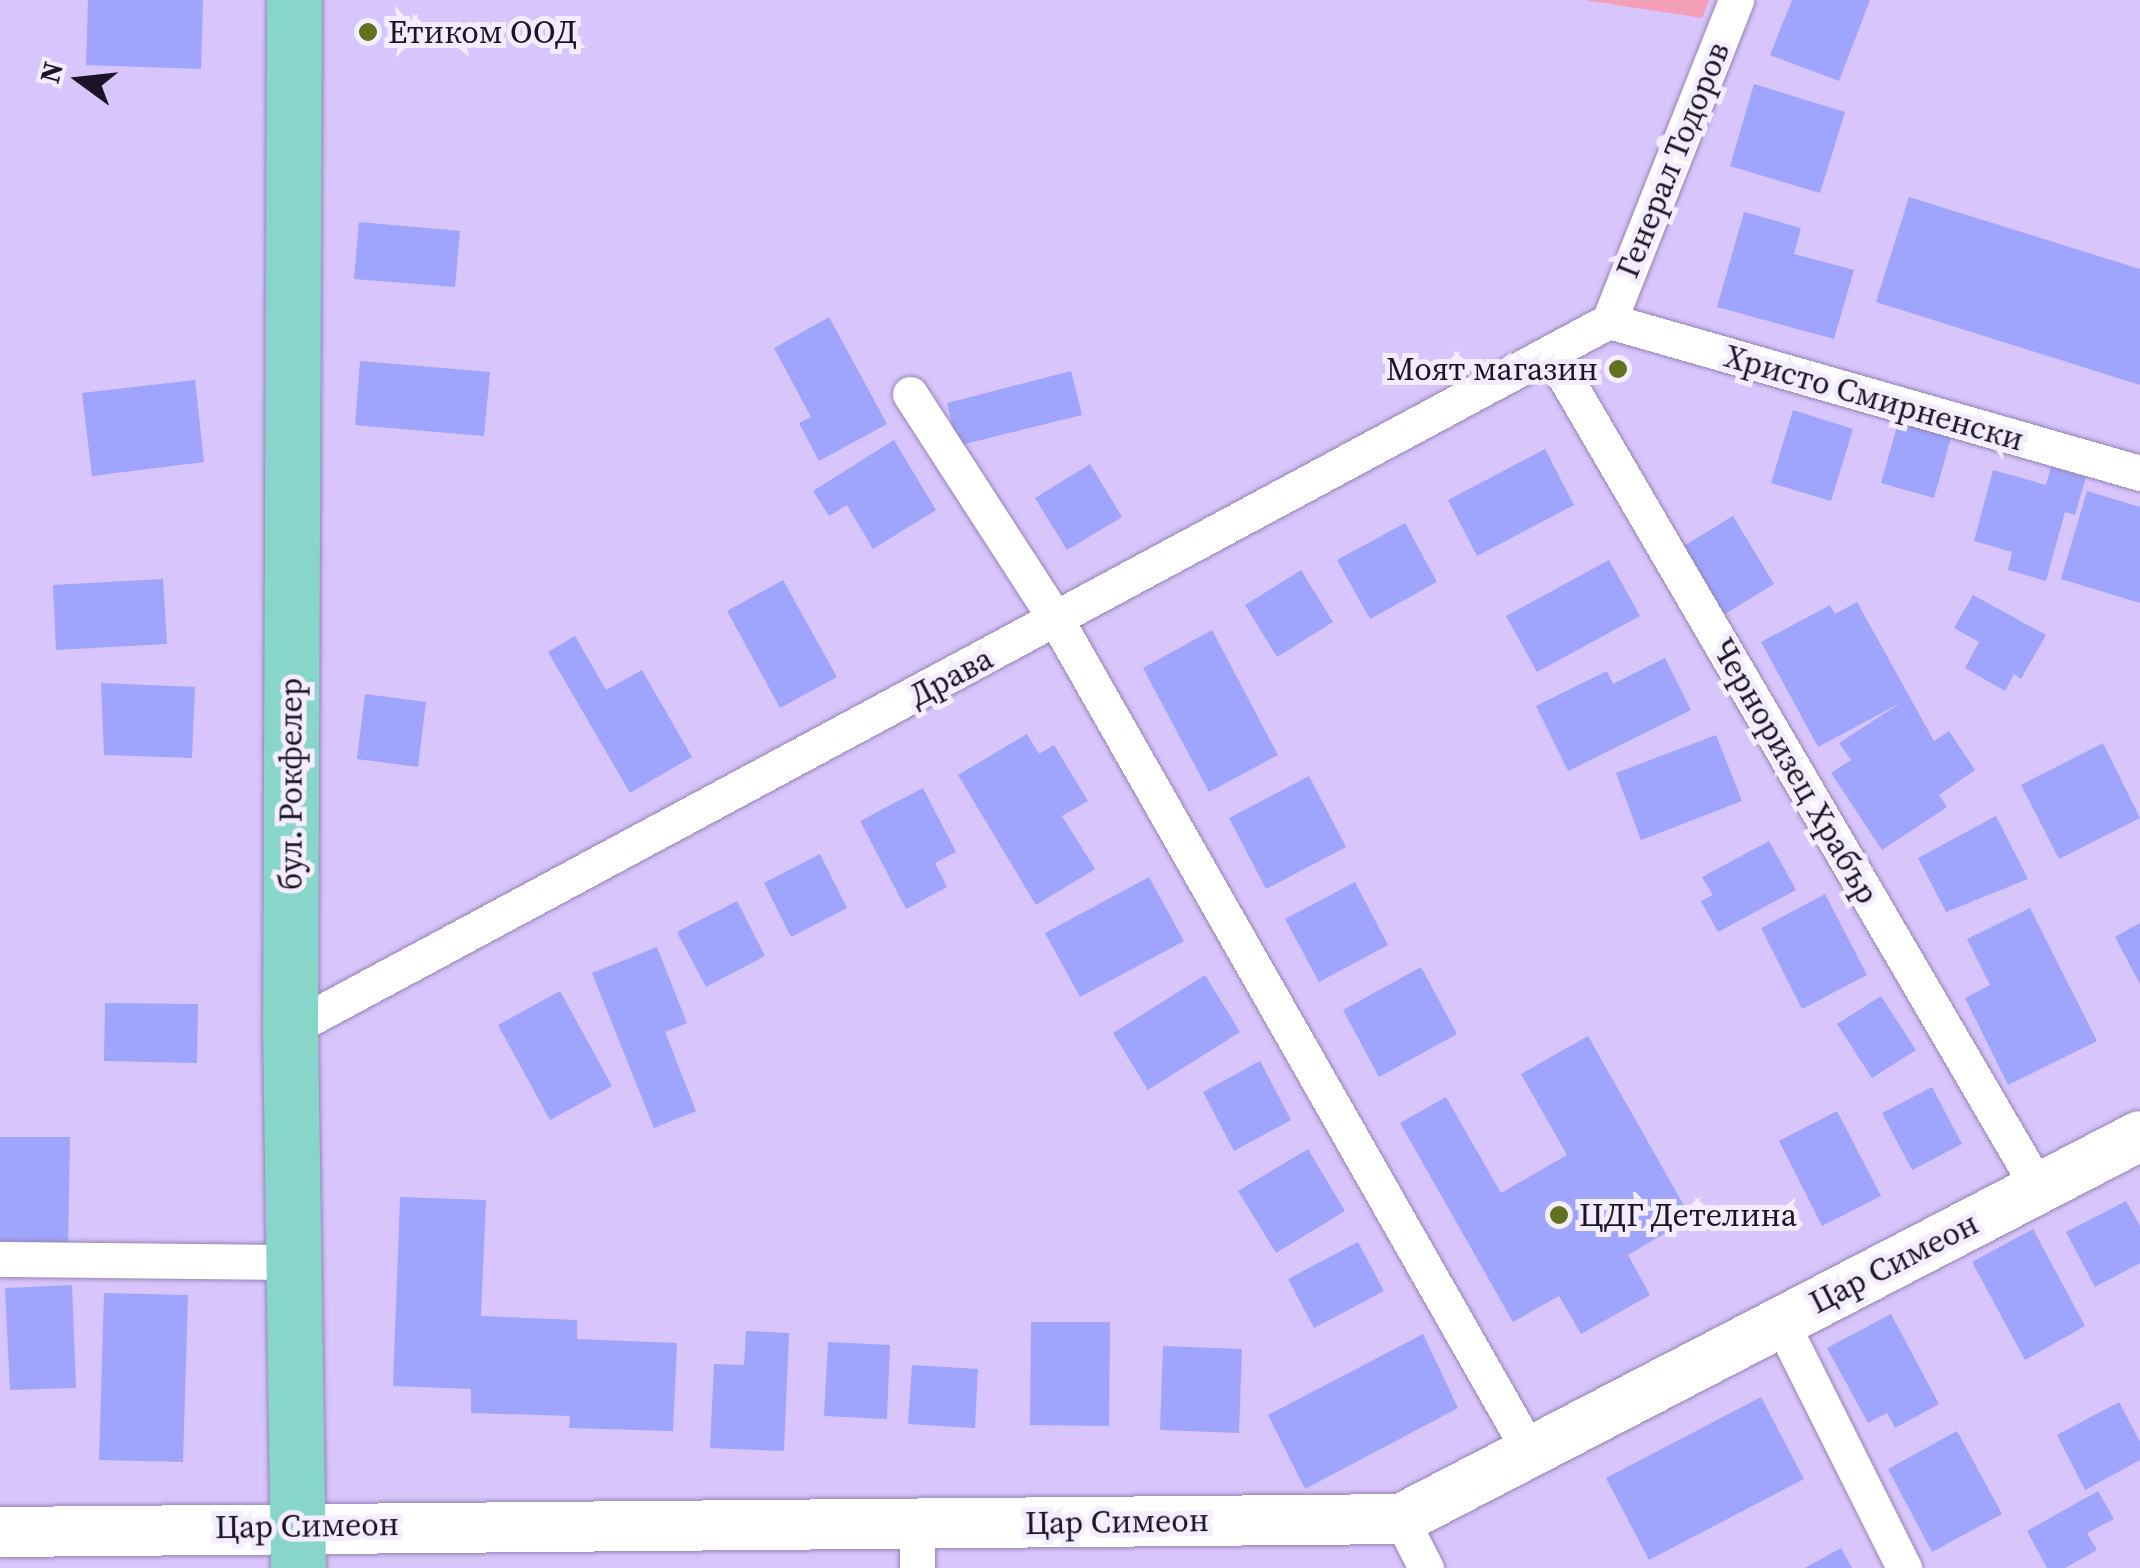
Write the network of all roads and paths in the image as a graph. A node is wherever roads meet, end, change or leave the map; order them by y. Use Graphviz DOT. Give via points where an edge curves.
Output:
graph roads {
  1 [pos="294,0"];
  2 [pos="1736,0"];
  3 [pos="1609,321"];
  4 [pos="1552,352"];
  5 [pos="910,394"];
  6 [pos="2140,473"];
  7 [pos="1057,621"];
  8 [pos="290,1029"];
  9 [pos="2140,1136"];
  10 [pos="2039,1189"];
  11 [pos="0,1259"];
  12 [pos="291,1262"];
  13 [pos="1781,1322"];
  14 [pos="1530,1452"];
  15 [pos="1401,1519"];
  16 [pos="0,1532"];
  17 [pos="297,1546"];
  18 [pos="917,1546"];
  19 [pos="1426,1568"];
  20 [pos="1904,1568"];
  1 -- 8 [label="main road, бул. Рокфелер"];
  2 -- 3 [label="street, Генерал Тодоров"];
  3 -- 4 [label="street, Драва"];
  3 -- 6 [label="street, Христо Смирненски"];
  4 -- 7 [label="street, Драва"];
  4 -- 10 [label="street, Черноризец Храбър"];
  5 -- 7 [label="street"];
  7 -- 8 [label="street, Драва"];
  7 -- 14 [label="street"];
  8 -- 12 [label="main road, бул. Рокфелер"];
  9 -- 10 [label="street, Цар Симеон"];
  10 -- 13 [label="street, Цар Симеон"];
  11 -- 12 [label="street"];
  12 -- 17 [label="main road, бул. Рокфелер"];
  13 -- 14 [label="street, Цар Симеон"];
  13 -- 20 [label="street"];
  14 -- 15 [label="street, Цар Симеон"];
  15 -- 18 [label="street, Цар Симеон"];
  15 -- 19 [label="street"];
  16 -- 17 [label="street, Цар Симеон"];
  17 -- 18 [label="street, Цар Симеон"];
}
